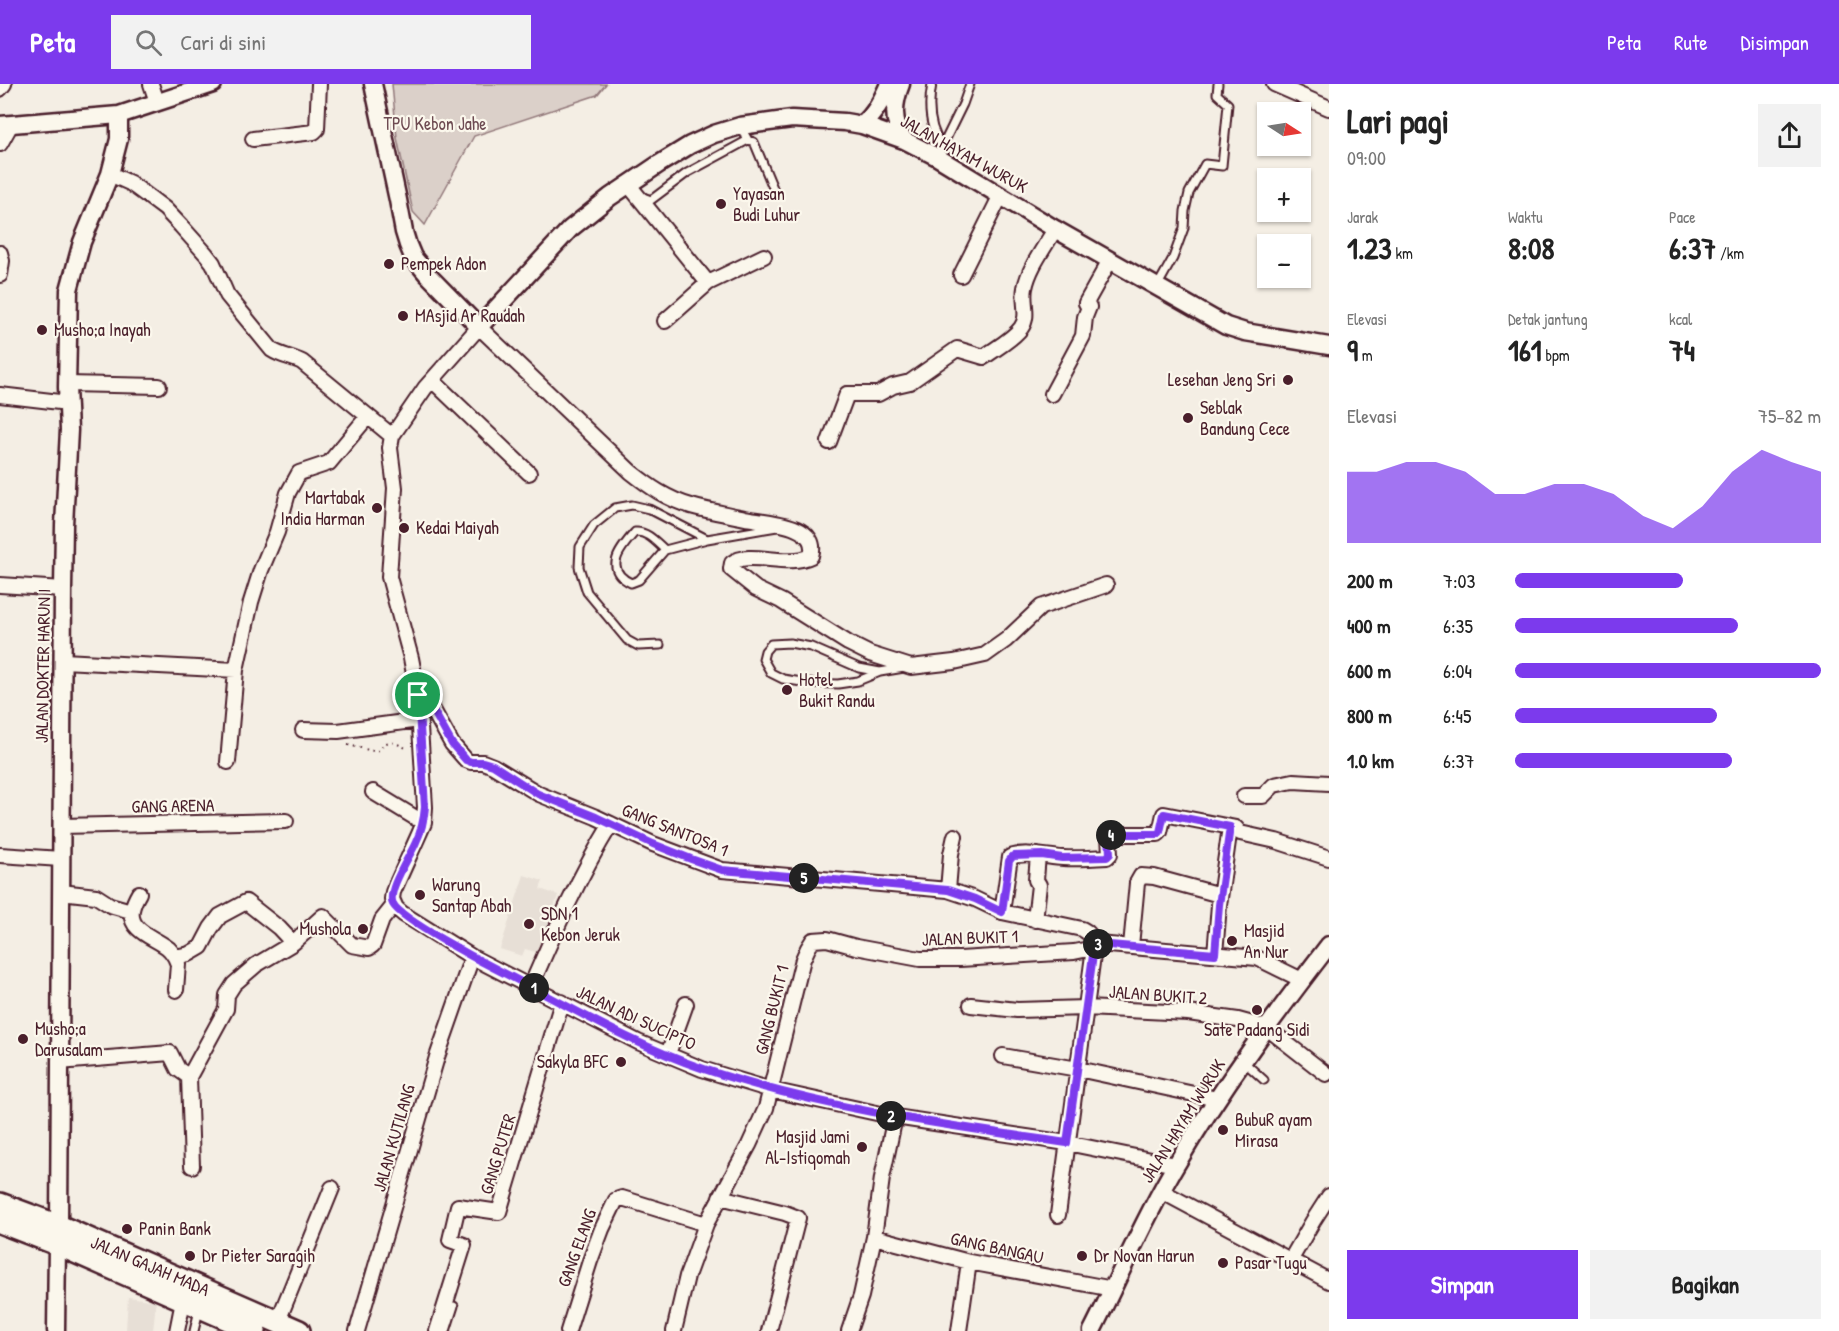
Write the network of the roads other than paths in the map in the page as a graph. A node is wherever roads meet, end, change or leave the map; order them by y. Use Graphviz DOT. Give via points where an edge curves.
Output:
graph roads {
  1 [pos="4,84"];
  2 [pos="151,84"];
  3 [pos="213,84"];
  4 [pos="319,84"];
  5 [pos="374,84"];
  6 [pos="889,84"];
  7 [pos="901,84"];
  8 [pos="932,84"];
  9 [pos="970,84"];
  10 [pos="1218,84"];
  11 [pos="1274,84"];
  12 [pos="0,89"];
  13 [pos="157,102"];
  14 [pos="1329,108"];
  15 [pos="119,115"];
  16 [pos="5,125"];
  17 [pos="862,125"];
  18 [pos="744,133"];
  19 [pos="253,139"];
  20 [pos="904,140"];
  21 [pos="0,144"];
  22 [pos="940,152"];
  23 [pos="110,174"];
  24 [pos="631,182"];
  25 [pos="776,195"];
  26 [pos="1001,195"];
  27 [pos="1055,229"];
  28 [pos="0,253"];
  29 [pos="764,256"];
  30 [pos="1110,260"];
  31 [pos="0,275"];
  32 [pos="961,275"];
  33 [pos="708,284"];
  34 [pos="1156,288"];
  35 [pos="665,321"];
  36 [pos="479,327"];
  37 [pos="1329,346"];
  38 [pos="432,380"];
  39 [pos="67,384"];
  40 [pos="159,386"];
  41 [pos="1052,394"];
  42 [pos="0,395"];
  43 [pos="68,403"];
  44 [pos="368,416"];
  45 [pos="392,435"];
  46 [pos="829,441"];
  47 [pos="529,473"];
  48 [pos="785,524"];
  49 [pos="707,539"];
  50 [pos="665,550"];
  51 [pos="0,585"];
  52 [pos="1106,585"];
  53 [pos="63,589"];
  54 [pos="660,645"];
  55 [pos="63,661"];
  56 [pos="911,667"];
  57 [pos="236,669"];
  58 [pos="880,672"];
  59 [pos="418,695"];
  60 [pos="419,720"];
  61 [pos="303,730"];
  62 [pos="228,762"];
  63 [pos="1329,783"];
  64 [pos="373,792"];
  65 [pos="1244,796"];
  66 [pos="286,821"];
  67 [pos="423,823"];
  68 [pos="611,824"];
  69 [pos="61,826"];
  70 [pos="1230,827"];
  71 [pos="955,836"];
  72 [pos="0,855"];
  73 [pos="1038,855"];
  74 [pos="1329,858"];
  75 [pos="61,859"];
  76 [pos="948,890"];
  77 [pos="61,892"];
  78 [pos="139,893"];
  79 [pos="1220,895"];
  80 [pos="394,905"];
  81 [pos="132,911"];
  82 [pos="1002,912"];
  83 [pos="1035,920"];
  84 [pos="813,940"];
  85 [pos="293,943"];
  86 [pos="1329,945"];
  87 [pos="1096,946"];
  88 [pos="1131,946"];
  89 [pos="1215,954"];
  90 [pos="175,957"];
  91 [pos="472,957"];
  92 [pos="1302,980"];
  93 [pos="531,986"];
  94 [pos="176,990"];
  95 [pos="562,1002"];
  96 [pos="686,1004"];
  97 [pos="971,1005"];
  98 [pos="1086,1008"];
  99 [pos="1267,1028"];
  100 [pos="668,1054"];
  101 [pos="1003,1056"];
  102 [pos="59,1062"];
  103 [pos="1244,1062"];
  104 [pos="1078,1069"];
  105 [pos="1326,1074"];
  106 [pos="189,1077"];
  107 [pos="1264,1080"];
  108 [pos="771,1090"];
  109 [pos="1217,1099"];
  110 [pos="895,1117"];
  111 [pos="1067,1143"];
  112 [pos="1175,1165"];
  113 [pos="192,1166"];
  114 [pos="332,1188"];
  115 [pos="1161,1191"];
  116 [pos="1329,1196"];
  117 [pos="720,1197"];
  118 [pos="0,1204"];
  119 [pos="1058,1215"];
  120 [pos="0,1222"];
  121 [pos="706,1224"];
  122 [pos="58,1235"];
  123 [pos="874,1237"];
  124 [pos="1290,1261"];
  125 [pos="969,1262"];
  126 [pos="1329,1281"];
  127 [pos="1113,1289"];
  128 [pos="204,1304"];
  129 [pos="454,1306"];
  130 [pos="278,1321"];
  131 [pos="56,1331"];
  132 [pos="177,1331"];
  133 [pos="194,1331"];
  134 [pos="255,1331"];
  135 [pos="299,1331"];
  136 [pos="357,1331"];
  137 [pos="437,1331"];
  138 [pos="446,1331"];
  139 [pos="568,1331"];
  140 [pos="674,1331"];
  141 [pos="769,1331"];
  142 [pos="849,1331"];
  143 [pos="959,1331"];
  144 [pos="1092,1331"];
  1 -- 12 [label="street"];
  2 -- 13 [label="street"];
  3 -- 13 [label="street"];
  4 -- 19 [label="street" via="314,132"];
  5 -- 36 [label="street" via="410,251"];
  6 -- 17 [label="street" via="878,107"];
  7 -- 20 [label="street" via="894,106 898,131"];
  8 -- 22 [label="lane" via="930,116"];
  9 -- 22 [label="lane"];
  10 -- 34 [label="lane" via="1217,94 1228,104 1222,166 1205,164 1189,193 1184,228"];
  11 -- 14 [label="street"];
  13 -- 15 [label="street"];
  15 -- 16 [label="street"];
  15 -- 23 [label="street, JALAN DOKTER HARUN I" via="119,139"];
  16 -- 21 [label="street"];
  17 -- 18 [label="street, JALAN HAYAM WURUK" via="792,119"];
  17 -- 20 [label="street, JALAN HAYAM WURUK"];
  18 -- 24 [label="street, JALAN HAYAM WURUK" via="714,134"];
  18 -- 24 [label="lane" via="651,200 644,198"];
  18 -- 25 [label="lane" via="754,142"];
  20 -- 22 [label="street, JALAN HAYAM WURUK"];
  22 -- 26 [label="street, JALAN HAYAM WURUK"];
  23 -- 39 [label="street, JALAN DOKTER HARUN I" via="82,242 71,282"];
  23 -- 44 [label="street" via="165,208 213,263 227,295 272,350 302,362"];
  24 -- 33 [label="street"];
  24 -- 36 [label="street, JALAN HAYAM WURUK" via="570,229"];
  26 -- 27 [label="street, JALAN HAYAM WURUK"];
  26 -- 32 [label="street"];
  27 -- 30 [label="street, JALAN HAYAM WURUK"];
  27 -- 46 [label="street" via="1025,287 1025,321 1012,337 984,357 957,349 910,382 878,394 847,394"];
  28 -- 31 [label="street"];
  29 -- 33 [label="street"];
  30 -- 34 [label="street, JALAN HAYAM WURUK"];
  30 -- 41 [label="street" via="1086,303 1089,307 1083,336"];
  33 -- 35 [label="street"];
  34 -- 37 [label="street, JALAN HAYAM WURUK" via="1235,329"];
  36 -- 38 [label="street"];
  36 -- 48 [label="street" via="654,490 692,507"];
  38 -- 45 [label="street"];
  38 -- 47 [label="street"];
  39 -- 40 [label="street"];
  39 -- 43 [label="street, JALAN DOKTER HARUN I"];
  42 -- 43 [label="street"];
  43 -- 53 [label="street, JALAN DOKTER HARUN I"];
  44 -- 45 [label="street"];
  44 -- 57 [label="street" via="329,463 298,472 261,570"];
  45 -- 59 [label="street" via="395,488 389,577"];
  48 -- 49 [label="lane"];
  48 -- 56 [label="street" via="811,540 811,556 802,561 737,559 731,569 756,589 848,643"];
  49 -- 50 [label="lane"];
  49 -- 54 [label="lane" via="650,509 632,506 615,508 594,525 580,547 579,567 587,592 627,640 638,646"];
  50 -- 50 [label="lane" via="648,535 635,532 617,552 616,567 622,579 631,583 639,580"];
  51 -- 53 [label="street"];
  52 -- 56 [label="street" via="1041,607 985,655"];
  53 -- 55 [label="street, JALAN DOKTER HARUN I"];
  55 -- 57 [label="street"];
  55 -- 69 [label="street, JALAN DOKTER HARUN I"];
  56 -- 58 [label="lane"];
  57 -- 62 [label="street"];
  58 -- 58 [label="lane" via="858,681 808,683 771,673 763,659 771,644 790,643"];
  59 -- 60 [label="street"];
  59 -- 68 [label="street, GANG SANTOSA 1" via="428,701 452,744 466,760 493,765 538,794"];
  60 -- 61 [label="street" via="338,731"];
  60 -- 67 [label="street"];
  63 -- 65 [label="street" via="1293,781 1274,785 1263,796"];
  64 -- 67 [label="street"];
  66 -- 69 [label="street, GANG ARENA"];
  67 -- 80 [label="street" via="396,883"];
  68 -- 76 [label="street, GANG SANTOSA 1" via="722,870"];
  68 -- 93 [label="street" via="568,902"];
  69 -- 75 [label="street, JALAN DOKTER HARUN I"];
  70 -- 73 [label="street" via="1164,814 1158,834 1109,836 1107,857"];
  70 -- 74 [label="street"];
  70 -- 79 [label="street"];
  71 -- 76 [label="street"];
  72 -- 75 [label="street"];
  73 -- 82 [label="street" via="1010,857"];
  73 -- 83 [label="street" via="1036,880 1040,885"];
  75 -- 77 [label="street, JALAN DOKTER HARUN I"];
  76 -- 82 [label="street, GANG SANTOSA 1"];
  77 -- 81 [label="street" via="96,896"];
  77 -- 102 [label="street, JALAN DOKTER HARUN I"];
  78 -- 81 [label="street"];
  79 -- 88 [label="street" via="1140,876"];
  79 -- 89 [label="street"];
  80 -- 85 [label="street" via="369,948 352,945 323,916"];
  80 -- 91 [label="street, JALAN ADI SUCIPTO"];
  81 -- 90 [label="street" via="137,927 169,948"];
  82 -- 83 [label="street, GANG SANTOSA 1"];
  83 -- 87 [label="street, GANG SANTOSA 1" via="1082,929"];
  84 -- 87 [label="street, JALAN BUKIT 1" via="827,939 920,959 1074,952"];
  84 -- 108 [label="street, GANG BUKIT 1" via="803,959"];
  85 -- 90 [label="street" via="246,902 220,916 201,947"];
  85 -- 106 [label="street" via="256,965 234,984 227,995 226,1009"];
  86 -- 92 [label="street, JALAN HAYAM WURUK"];
  87 -- 88 [label="street, JALAN BUKIT 1"];
  87 -- 98 [label="street"];
  88 -- 89 [label="street, JALAN BUKIT 1"];
  89 -- 92 [label="street, JALAN BUKIT 1" via="1257,958"];
  90 -- 94 [label="street"];
  91 -- 93 [label="street, JALAN ADI SUCIPTO"];
  91 -- 136 [label="street, JALAN KUTILANG" via="437,1057"];
  92 -- 99 [label="street, JALAN HAYAM WURUK"];
  93 -- 95 [label="street, JALAN ADI SUCIPTO"];
  95 -- 100 [label="street, JALAN ADI SUCIPTO"];
  95 -- 137 [label="street, GANG PUTER" via="499,1212 458,1206 450,1240 464,1245"];
  96 -- 100 [label="street"];
  97 -- 98 [label="street, JALAN BUKIT 2" via="1017,1010"];
  98 -- 99 [label="street, JALAN BUKIT 2" via="1188,1013"];
  98 -- 104 [label="street"];
  99 -- 103 [label="street, JALAN HAYAM WURUK"];
  99 -- 105 [label="street, JALAN BUKIT 2"];
  100 -- 108 [label="street, JALAN ADI SUCIPTO"];
  101 -- 104 [label="street"];
  102 -- 106 [label="street" via="167,1053"];
  102 -- 122 [label="street, JALAN DOKTER HARUN I"];
  103 -- 107 [label="lane"];
  103 -- 109 [label="street, JALAN HAYAM WURUK"];
  104 -- 109 [label="street"];
  104 -- 111 [label="street"];
  106 -- 113 [label="street"];
  108 -- 110 [label="street, JALAN ADI SUCIPTO"];
  108 -- 117 [label="street, GANG BUKIT 1" via="749,1145"];
  109 -- 112 [label="street, JALAN HAYAM WURUK"];
  110 -- 111 [label="street, JALAN ADI SUCIPTO"];
  110 -- 123 [label="street"];
  111 -- 112 [label="street, JALAN ADI SUCIPTO"];
  111 -- 119 [label="street"];
  112 -- 115 [label="street, JALAN HAYAM WURUK"];
  114 -- 130 [label="street"];
  115 -- 124 [label="street"];
  115 -- 127 [label="street, JALAN HAYAM WURUK"];
  116 -- 124 [label="street"];
  117 -- 121 [label="street, GANG BUKIT 1"];
  117 -- 141 [label="street" via="798,1218"];
  118 -- 122 [label="main road, JALAN GAJAH MADA"];
  120 -- 122 [label="main road, JALAN GAJAH MADA"];
  121 -- 139 [label="street, GANG ELANG" via="622,1198 616,1200 590,1261"];
  121 -- 140 [label="street, GANG BUKIT 1" via="687,1276"];
  122 -- 128 [label="main road, JALAN GAJAH MADA"];
  122 -- 128 [label="main road, JALAN GAJAH MADA"];
  122 -- 131 [label="street, JALAN DOKTER HARUN I"];
  123 -- 125 [label="street, GANG BANGAU"];
  123 -- 142 [label="street"];
  124 -- 126 [label="street"];
  125 -- 127 [label="street, GANG BANGAU"];
  125 -- 143 [label="street"];
  127 -- 144 [label="street, JALAN HAYAM WURUK"];
  128 -- 130 [label="main road, JALAN GAJAH MADA"];
  128 -- 132 [label="street"];
  128 -- 133 [label="lane"];
  128 -- 134 [label="main road, JALAN GAJAH MADA"];
  129 -- 138 [label="lane"];
  130 -- 135 [label="main road, JALAN GAJAH MADA"];
}
